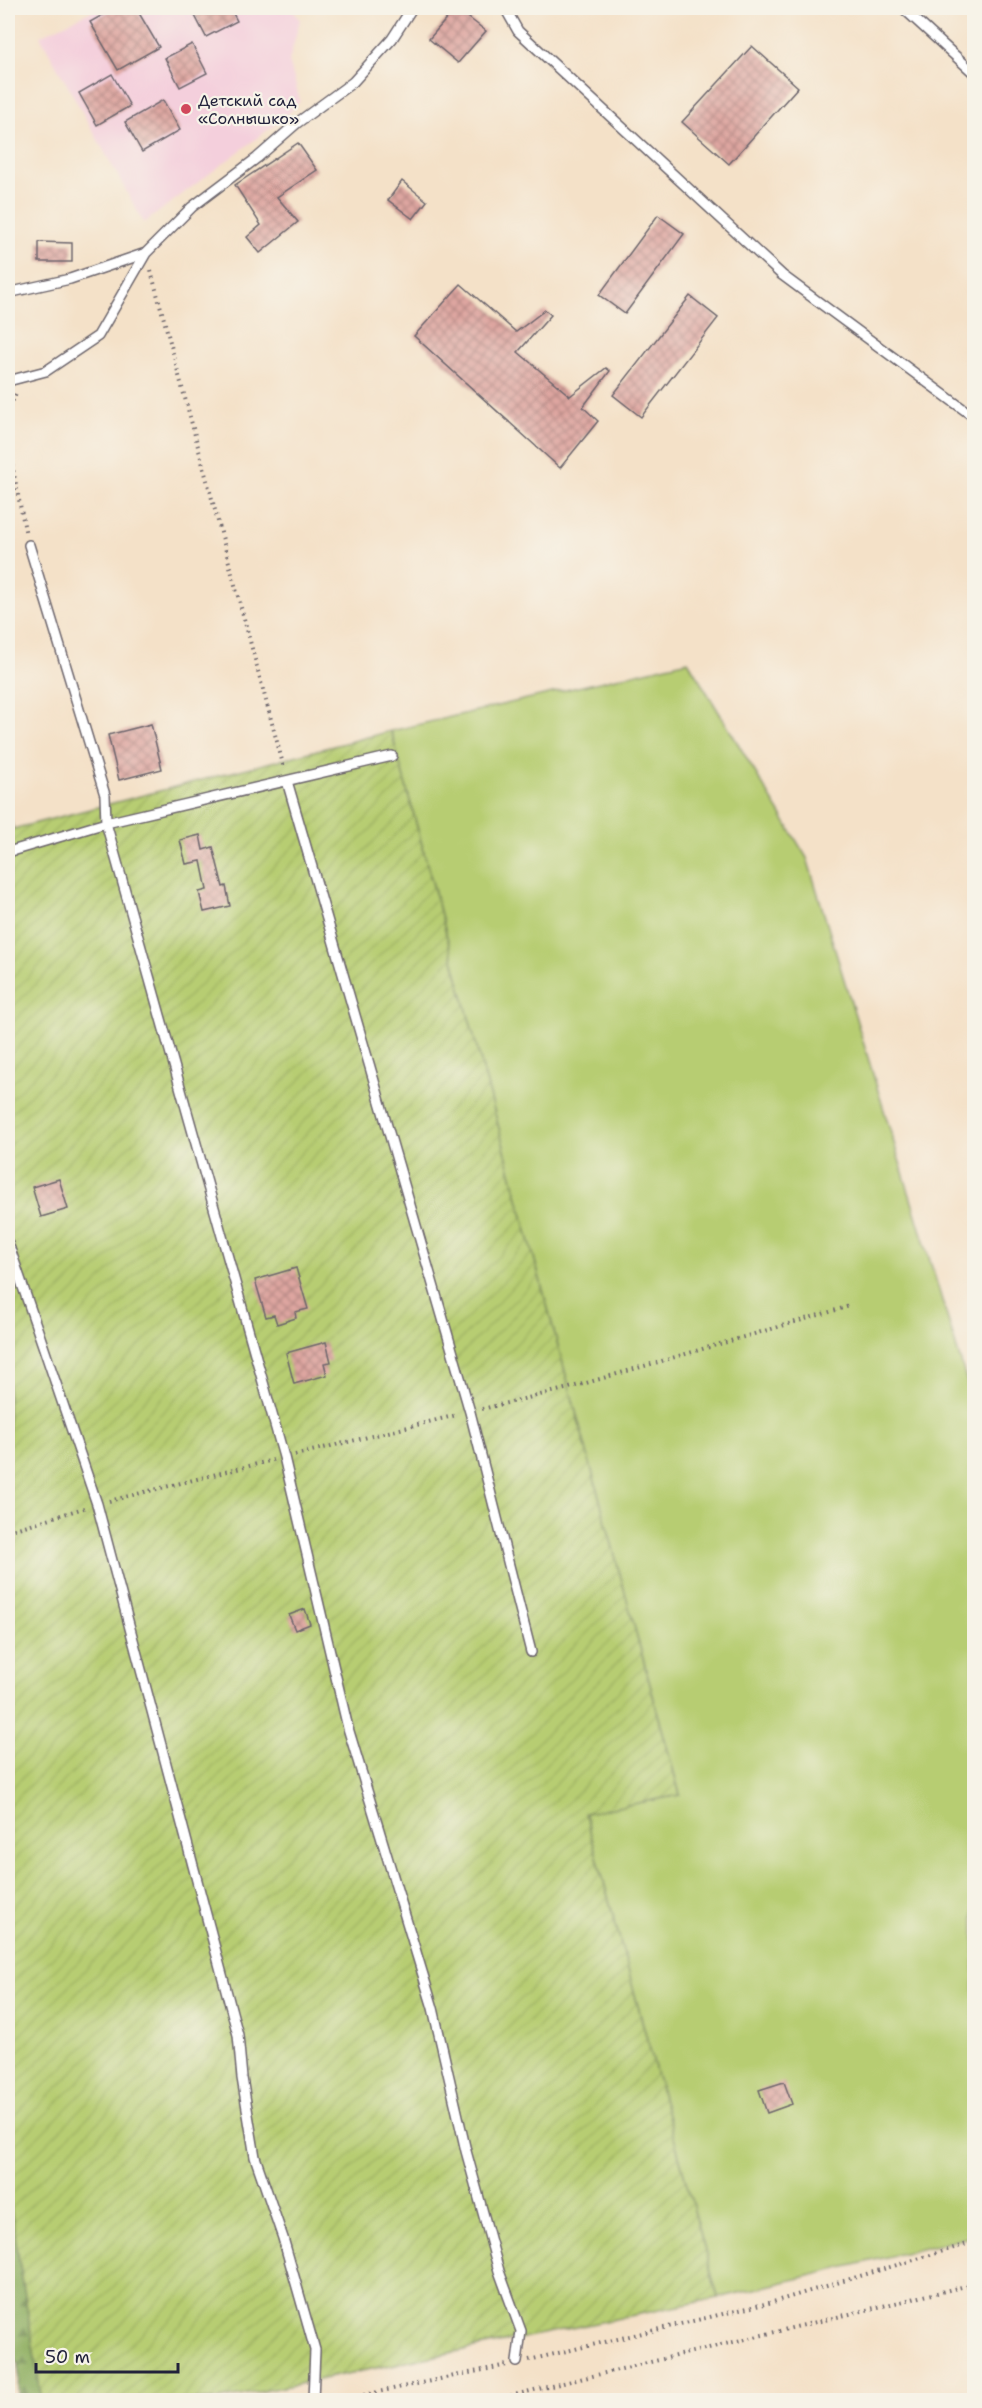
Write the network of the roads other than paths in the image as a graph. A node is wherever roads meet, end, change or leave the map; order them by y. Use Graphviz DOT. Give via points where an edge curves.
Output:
graph roads {
  1 [pos="412,8"];
  2 [pos="505,8"];
  3 [pos="903,8"];
  4 [pos="975,73"];
  5 [pos="146,253"];
  6 [pos="8,291"];
  7 [pos="8,381"];
  8 [pos="975,417"];
  9 [pos="28,545"];
  10 [pos="392,756"];
  11 [pos="287,781"];
  12 [pos="106,823"];
  13 [pos="8,852"];
  14 [pos="8,1243"];
  15 [pos="531,1652"];
  16 [pos="517,2362"];
  17 [pos="314,2400"];
  1 -- 5 [label="lane" via="392,39 353,82 192,207"];
  2 -- 8 [label="lane" via="518,31 782,275"];
  3 -- 4 [label="lane"];
  5 -- 6 [label="lane" via="70,279"];
  5 -- 7 [label="lane" via="98,336 46,371"];
  9 -- 12 [label="lane" via="105,795"];
  10 -- 11 [label="lane"];
  11 -- 12 [label="lane"];
  11 -- 15 [label="lane" via="470,1412"];
  12 -- 13 [label="lane"];
  12 -- 16 [label="lane" via="284,1457 348,1728 434,2008 466,2151 499,2271 521,2331"];
  14 -- 17 [label="lane" via="97,1504 238,2035 255,2157 315,2350"];
}
